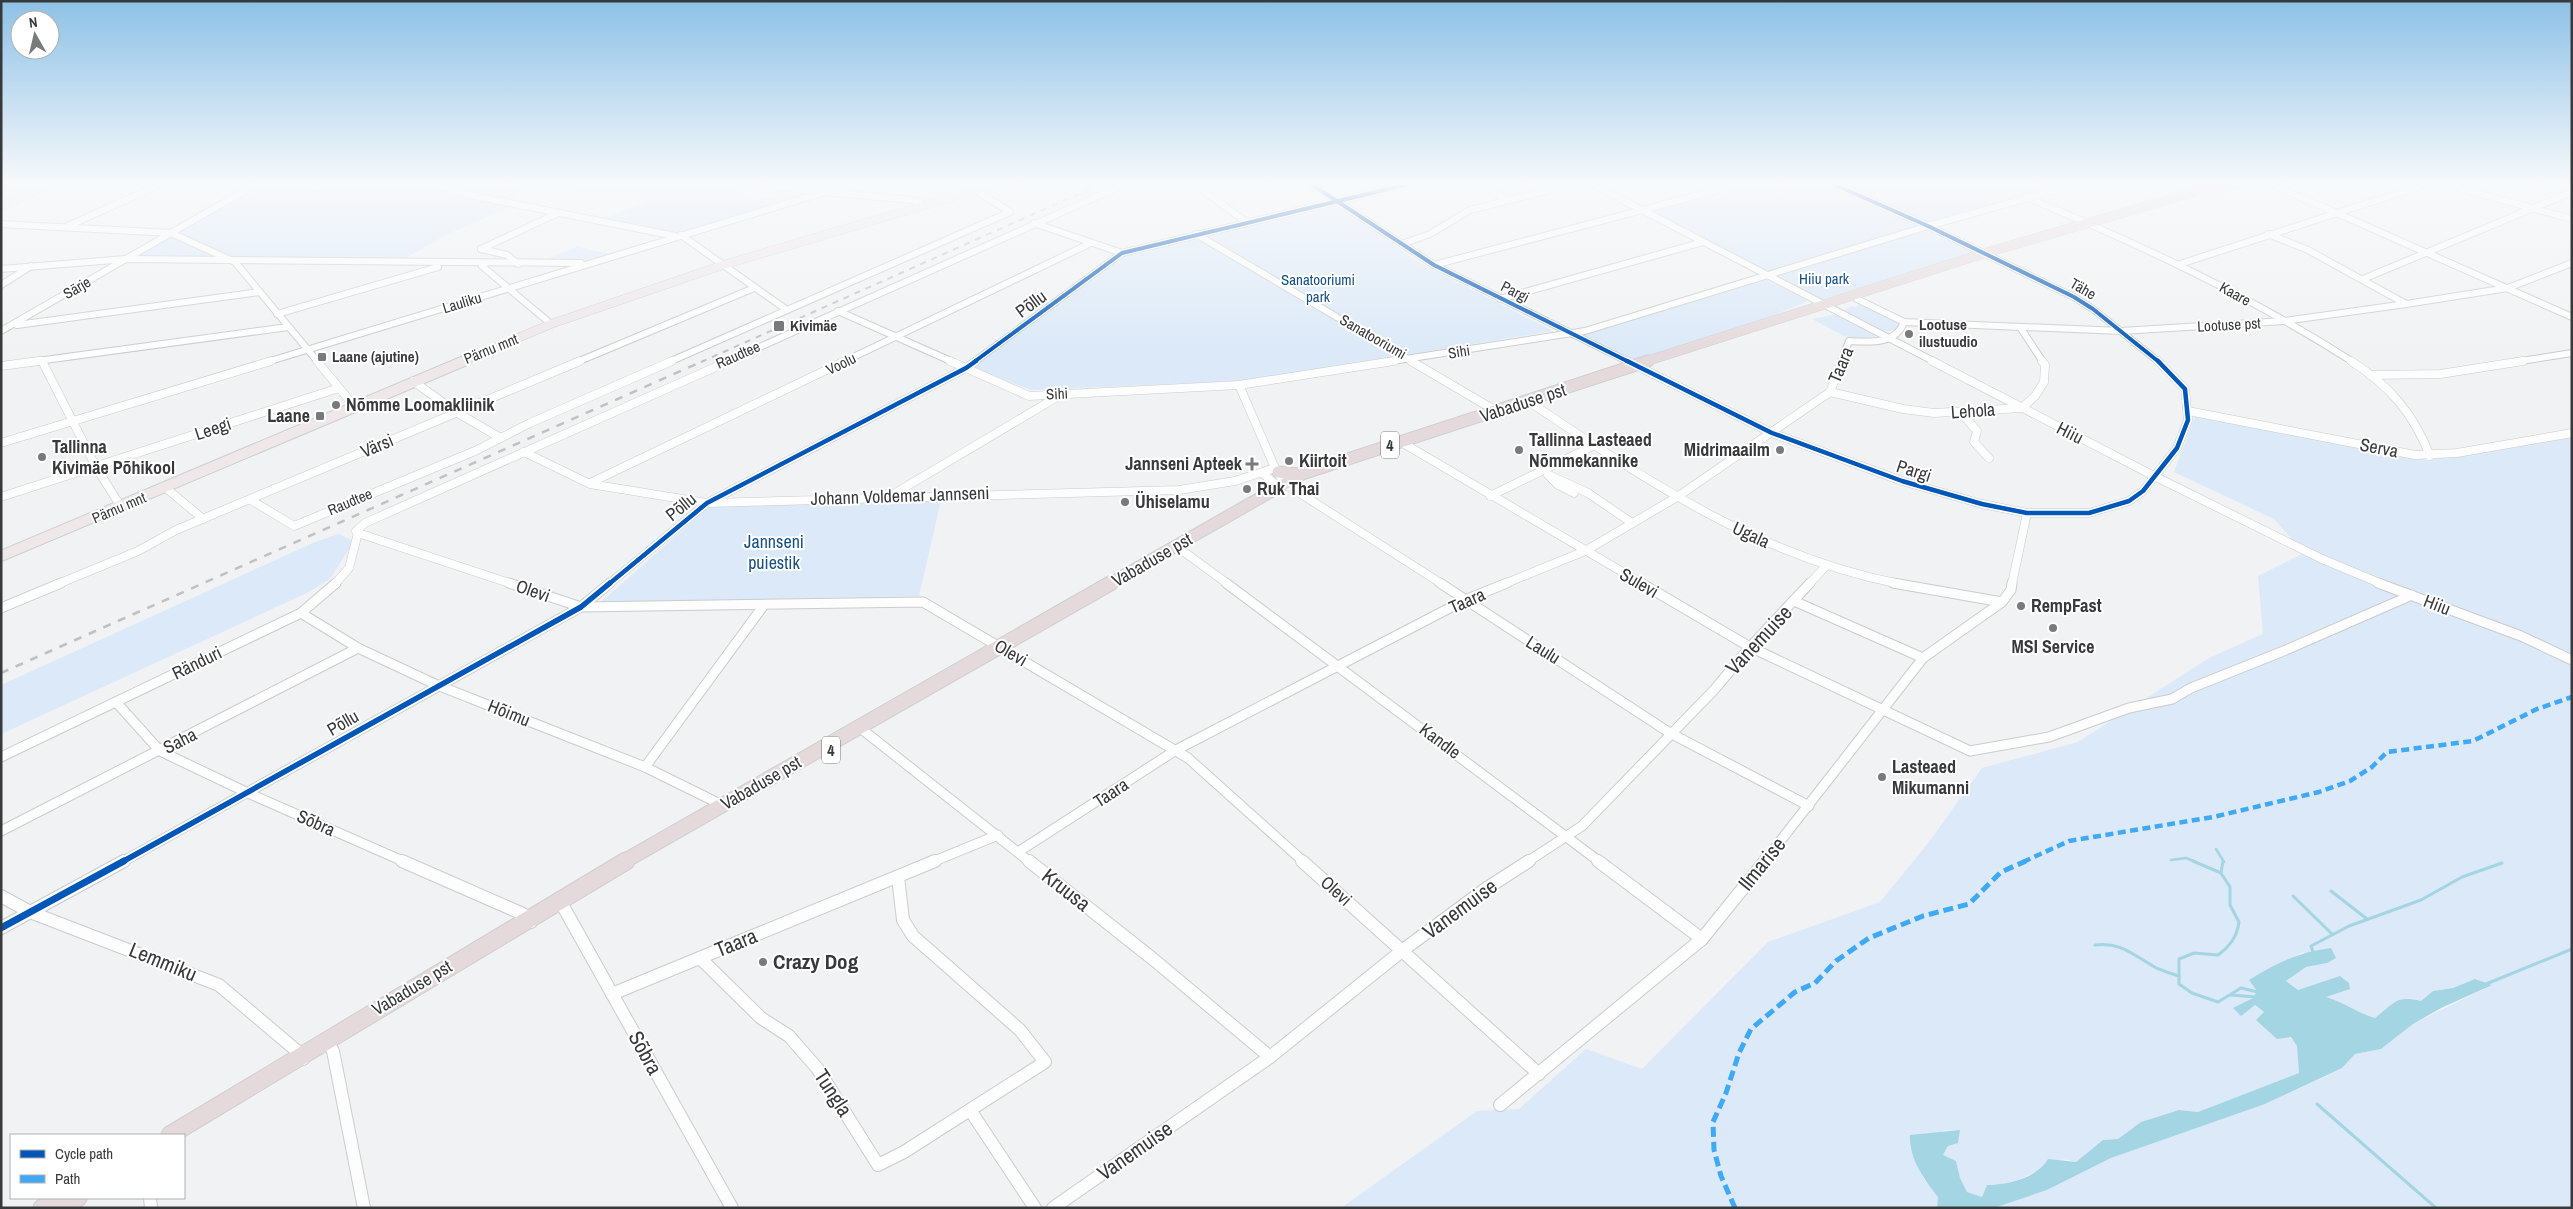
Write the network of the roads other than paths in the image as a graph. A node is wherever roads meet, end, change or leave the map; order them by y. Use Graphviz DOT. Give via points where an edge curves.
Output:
graph roads {
  1 [pos="158,240"];
  2 [pos="187,240"];
  3 [pos="499,240"];
  4 [pos="665,240"];
  5 [pos="686,240"];
  6 [pos="808,240"];
  7 [pos="945,240"];
  8 [pos="995,240"];
  9 [pos="1084,240"];
  10 [pos="1172,240"];
  11 [pos="1207,240"];
  12 [pos="1397,240"];
  13 [pos="1412,240"];
  14 [pos="1527,240"];
  15 [pos="1700,240"];
  16 [pos="1882,240"];
  17 [pos="1959,240"];
  18 [pos="2035,240"];
  19 [pos="2128,240"];
  20 [pos="2249,240"];
  21 [pos="2284,240"];
  22 [pos="2402,240"];
  23 [pos="2457,240"];
  24 [pos="1703,242"];
  25 [pos="1091,243"];
  26 [pos="1402,244"];
  27 [pos="2428,252"];
  28 [pos="1122,254"];
  29 [pos="1988,254"];
  30 [pos="126,259"];
  31 [pos="235,262"];
  32 [pos="591,263"];
  33 [pos="2572,263"];
  34 [pos="448,264"];
  35 [pos="485,264"];
  36 [pos="518,264"];
  37 [pos="2180,264"];
  38 [pos="32,265"];
  39 [pos="1434,265"];
  40 [pos="723,266"];
  41 [pos="1,269"];
  42 [pos="1767,276"];
  43 [pos="2363,279"];
  44 [pos="1,285"];
  45 [pos="754,288"];
  46 [pos="2508,288"];
  47 [pos="507,289"];
  48 [pos="260,292"];
  49 [pos="1500,299"];
  50 [pos="1857,299"];
  51 [pos="2406,304"];
  52 [pos="1826,306"];
  53 [pos="787,310"];
  54 [pos="838,311"];
  55 [pos="277,314"];
  56 [pos="2572,317"];
  57 [pos="2284,321"];
  58 [pos="1904,322"];
  59 [pos="551,324"];
  60 [pos="12,326"];
  61 [pos="288,327"];
  62 [pos="2020,327"];
  63 [pos="2121,330"];
  64 [pos="1,331"];
  65 [pos="1571,334"];
  66 [pos="897,336"];
  67 [pos="1888,338"];
  68 [pos="307,350"];
  69 [pos="2572,352"];
  70 [pos="1411,359"];
  71 [pos="42,361"];
  72 [pos="1,366"];
  73 [pos="966,368"];
  74 [pos="1640,368"];
  75 [pos="2371,375"];
  76 [pos="413,381"];
  77 [pos="1239,386"];
  78 [pos="339,388"];
  79 [pos="1830,392"];
  80 [pos="1063,394"];
  81 [pos="1029,396"];
  82 [pos="1531,403"];
  83 [pos="1044,405"];
  84 [pos="354,406"];
  85 [pos="2022,408"];
  86 [pos="2188,411"];
  87 [pos="456,412"];
  88 [pos="1500,413"];
  89 [pos="1960,413"];
  90 [pos="73,421"];
  91 [pos="1772,433"];
  92 [pos="2572,433"];
  93 [pos="499,437"];
  94 [pos="1,443"];
  95 [pos="1404,444"];
  96 [pos="1595,445"];
  97 [pos="524,452"];
  98 [pos="2430,456"];
  99 [pos="1989,458"];
  100 [pos="96,466"];
  101 [pos="1540,470"];
  102 [pos="1262,474"];
  103 [pos="2154,476"];
  104 [pos="1281,479"];
  105 [pos="590,484"];
  106 [pos="166,488"];
  107 [pos="890,496"];
  108 [pos="1490,496"];
  109 [pos="1,497"];
  110 [pos="1676,498"];
  111 [pos="251,500"];
  112 [pos="707,502"];
  113 [pos="121,507"];
  114 [pos="2027,513"];
  115 [pos="202,519"];
  116 [pos="1632,523"];
  117 [pos="358,533"];
  118 [pos="1178,547"];
  119 [pos="1585,551"];
  120 [pos="1,556"];
  121 [pos="1826,566"];
  122 [pos="2412,595"];
  123 [pos="1465,600"];
  124 [pos="1794,601"];
  125 [pos="2002,602"];
  126 [pos="764,605"];
  127 [pos="581,607"];
  128 [pos="1,608"];
  129 [pos="301,613"];
  130 [pos="1750,647"];
  131 [pos="358,648"];
  132 [pos="1003,648"];
  133 [pos="2562,654"];
  134 [pos="2572,656"];
  135 [pos="1923,658"];
  136 [pos="2572,660"];
  137 [pos="1338,664"];
  138 [pos="437,685"];
  139 [pos="116,702"];
  140 [pos="1884,710"];
  141 [pos="861,729"];
  142 [pos="1670,733"];
  143 [pos="1176,750"];
  144 [pos="160,752"];
  145 [pos="1,757"];
  146 [pos="645,767"];
  147 [pos="248,793"];
  148 [pos="722,806"];
  149 [pos="1809,806"];
  150 [pos="1,831"];
  151 [pos="998,836"];
  152 [pos="1566,836"];
  153 [pos="1018,852"];
  154 [pos="898,877"];
  155 [pos="1,896"];
  156 [pos="559,902"];
  157 [pos="30,912"];
  158 [pos="529,920"];
  159 [pos="1,928"];
  160 [pos="1702,939"];
  161 [pos="1403,950"];
  162 [pos="700,958"];
  163 [pos="612,994"];
  164 [pos="328,1043"];
  165 [pos="1270,1057"];
  166 [pos="303,1058"];
  167 [pos="1539,1074"];
  168 [pos="1500,1105"];
  169 [pos="970,1110"];
  170 [pos="172,1134"];
  171 [pos="185,1134"];
  172 [pos="60,1199"];
  173 [pos="76,1199"];
  174 [pos="42,1208"];
  175 [pos="59,1208"];
  176 [pos="364,1208"];
  177 [pos="732,1208"];
  178 [pos="1035,1208"];
  179 [pos="1053,1208"];
  1 -- 30 [label="street, Särje"];
  2 -- 31 [label="street"];
  3 -- 36 [label="street" via="481,249 506,255"];
  4 -- 32 [label="street, Lauliku"];
  5 -- 40 [label="street"];
  6 -- 40 [label="main road, Pärnu mnt"];
  7 -- 53 [label="street, Raudtee"];
  8 -- 54 [label="street, Raudtee"];
  9 -- 25 [label="street"];
  10 -- 28 [label="street, Põllu"];
  11 -- 70 [label="street, Sanatooriumi"];
  12 -- 26 [label="street, Pargi"];
  13 -- 26 [label="street"];
  14 -- 39 [label="street"];
  15 -- 24 [label="street, Hiiu"];
  16 -- 42 [label="street, Sihi"];
  17 -- 29 [label="street, Tähe"];
  18 -- 29 [label="highway, Vabaduse pst / 4"];
  19 -- 37 [label="street, Kaare"];
  20 -- 37 [label="street"];
  21 -- 43 [label="street"];
  22 -- 27 [label="street"];
  23 -- 27 [label="street"];
  24 -- 42 [label="street, Hiiu"];
  24 -- 49 [label="street"];
  25 -- 28 [label="street"];
  25 -- 66 [label="street, Voolu"];
  26 -- 39 [label="street, Pargi"];
  27 -- 43 [label="street"];
  27 -- 46 [label="street"];
  28 -- 73 [label="street, Põllu"];
  29 -- 50 [label="highway, Vabaduse pst / 4"];
  29 -- 52 [label="highway, Vabaduse pst / 4"];
  29 -- 63 [label="street, Tähe" via="2074,297"];
  30 -- 31 [label="street"];
  30 -- 38 [label="street"];
  30 -- 60 [label="street, Särje"];
  31 -- 34 [label="street"];
  31 -- 48 [label="street"];
  32 -- 36 [label="street"];
  32 -- 47 [label="street, Lauliku"];
  33 -- 46 [label="street, Lootuse pst"];
  34 -- 35 [label="street"];
  34 -- 55 [label="street"];
  35 -- 36 [label="street"];
  35 -- 47 [label="street" via="482,266"];
  37 -- 57 [label="street, Kaare"];
  38 -- 41 [label="street"];
  38 -- 44 [label="street"];
  39 -- 49 [label="street, Pargi"];
  40 -- 45 [label="street"];
  40 -- 59 [label="main road, Pärnu mnt"];
  42 -- 52 [label="street, Hiiu"];
  42 -- 65 [label="street, Sihi"];
  43 -- 51 [label="street"];
  45 -- 53 [label="street"];
  45 -- 87 [label="street, Värsi"];
  46 -- 51 [label="street, Lootuse pst"];
  46 -- 56 [label="street"];
  47 -- 59 [label="street"];
  47 -- 68 [label="street, Lauliku"];
  48 -- 55 [label="street"];
  48 -- 60 [label="street"];
  49 -- 65 [label="street, Pargi"];
  50 -- 52 [label="highway, Vabaduse pst / 4"];
  50 -- 58 [label="street"];
  51 -- 57 [label="street, Lootuse pst"];
  52 -- 67 [label="street, Hiiu"];
  52 -- 74 [label="highway, Vabaduse pst / 4"];
  53 -- 93 [label="street, Raudtee"];
  54 -- 66 [label="street, Sihi"];
  54 -- 97 [label="street, Raudtee"];
  55 -- 61 [label="street"];
  57 -- 63 [label="street, Lootuse pst"];
  57 -- 75 [label="street, Kaare"];
  58 -- 62 [label="street, Lootuse pst"];
  58 -- 67 [label="street" via="1900,332"];
  59 -- 76 [label="main road, Pärnu mnt"];
  60 -- 64 [label="street, Särje"];
  61 -- 68 [label="street"];
  61 -- 71 [label="street"];
  62 -- 63 [label="street, Lootuse pst"];
  62 -- 85 [label="street" via="2045,365 2044,382"];
  63 -- 86 [label="street, Tähe" via="2185,389"];
  65 -- 70 [label="street, Sihi"];
  65 -- 74 [label="street, Pargi"];
  66 -- 73 [label="street, Sihi"];
  66 -- 105 [label="street, Voolu"];
  67 -- 79 [label="street, Taara" via="1849,341"];
  67 -- 85 [label="street, Hiiu"];
  68 -- 78 [label="street"];
  68 -- 90 [label="street, Lauliku"];
  69 -- 75 [label="street" via="2440,374"];
  70 -- 77 [label="street, Sihi"];
  70 -- 88 [label="street, Sanatooriumi"];
  71 -- 72 [label="street"];
  71 -- 90 [label="street"];
  73 -- 81 [label="street, Sihi"];
  73 -- 112 [label="street, Põllu"];
  74 -- 82 [label="highway, Vabaduse pst / 4"];
  74 -- 91 [label="street, Pargi"];
  75 -- 98 [label="street, Kaare" via="2403,405 2420,430"];
  76 -- 84 [label="main road, Pärnu mnt"];
  76 -- 87 [label="street"];
  77 -- 80 [label="street, Sihi"];
  77 -- 104 [label="street"];
  78 -- 84 [label="street"];
  78 -- 100 [label="street, Leegi"];
  79 -- 89 [label="street, Lehola" via="1902,409 1934,414"];
  79 -- 91 [label="street, Taara"];
  80 -- 81 [label="street, Sihi"];
  80 -- 83 [label="street"];
  81 -- 83 [label="street"];
  82 -- 88 [label="highway, Vabaduse pst / 4"];
  82 -- 96 [label="street, Ugala"];
  83 -- 107 [label="street"];
  84 -- 106 [label="main road, Pärnu mnt"];
  85 -- 89 [label="street, Lehola"];
  85 -- 103 [label="street, Hiiu"];
  86 -- 98 [label="street, Serva"];
  86 -- 103 [label="street, Tähe" via="2188,420 2177,448"];
  87 -- 93 [label="street"];
  87 -- 111 [label="street, Värsi"];
  88 -- 95 [label="highway, Vabaduse pst / 4"];
  89 -- 99 [label="street" via="1977,431 1974,442"];
  90 -- 94 [label="street, Lauliku"];
  90 -- 100 [label="street"];
  91 -- 110 [label="street, Taara"];
  91 -- 114 [label="street, Pargi" via="1902,482"];
  92 -- 98 [label="street, Serva"];
  93 -- 111 [label="street, Raudtee" via="475,451 294,526"];
  95 -- 104 [label="highway, Vabaduse pst / 4"];
  95 -- 104 [label="highway, Vabaduse pst / 4" via="1318,475"];
  95 -- 108 [label="street, Sulevi"];
  96 -- 101 [label="street"];
  96 -- 110 [label="street, Ugala"];
  97 -- 105 [label="street, Johann Voldemar Jannseni"];
  97 -- 117 [label="street, Raudtee" via="365,523 356,531"];
  100 -- 109 [label="street, Leegi"];
  100 -- 113 [label="street"];
  101 -- 108 [label="street"];
  101 -- 116 [label="street" via="1570,491 1589,495"];
  102 -- 104 [label="street"];
  102 -- 104 [label="street, Johann Voldemar Jannseni"];
  102 -- 107 [label="street, Johann Voldemar Jannseni" via="1179,490"];
  103 -- 114 [label="street, Pargi" via="2143,491 2129,501 2089,513"];
  103 -- 122 [label="street, Hiiu" via="2348,571"];
  104 -- 118 [label="highway, Vabaduse pst / 4"];
  104 -- 123 [label="street, Laulu"];
  105 -- 112 [label="street, Johann Voldemar Jannseni"];
  106 -- 113 [label="main road, Pärnu mnt"];
  106 -- 115 [label="street"];
  107 -- 112 [label="street, Johann Voldemar Jannseni"];
  108 -- 119 [label="street, Sulevi"];
  110 -- 116 [label="street, Taara"];
  110 -- 121 [label="street, Ugala"];
  111 -- 115 [label="street, Värsi"];
  112 -- 127 [label="street, Põllu"];
  113 -- 120 [label="main road, Pärnu mnt"];
  114 -- 125 [label="street" via="2011,590"];
  115 -- 128 [label="street, Värsi" via="138,551"];
  116 -- 119 [label="street, Taara"];
  117 -- 127 [label="street, Olevi"];
  117 -- 129 [label="street, Ränduri" via="346,573"];
  118 -- 132 [label="highway, Vabaduse pst / 4"];
  118 -- 137 [label="street, Kandle"];
  119 -- 123 [label="street, Taara"];
  119 -- 130 [label="street, Sulevi"];
  121 -- 124 [label="street, Vanemuise"];
  121 -- 125 [label="street, Ugala" via="1930,590"];
  122 -- 133 [label="street, Hiiu"];
  122 -- 140 [label="street, Sulevi" via="2191,688 2172,699 2129,708 2049,737 1970,751"];
  123 -- 137 [label="street, Taara"];
  123 -- 142 [label="street, Laulu"];
  124 -- 130 [label="street, Vanemuise"];
  124 -- 135 [label="street"];
  125 -- 135 [label="street, Ilmarise"];
  126 -- 127 [label="street, Olevi"];
  126 -- 132 [label="street, Olevi" via="923,602"];
  126 -- 146 [label="street"];
  127 -- 138 [label="street, Põllu"];
  129 -- 131 [label="street, Hõimu"];
  129 -- 139 [label="street, Ränduri"];
  130 -- 140 [label="street, Sulevi"];
  130 -- 142 [label="street, Vanemuise" via="1714,690"];
  131 -- 138 [label="street, Hõimu"];
  131 -- 144 [label="street, Saha"];
  132 -- 141 [label="highway, Vabaduse pst / 4"];
  132 -- 143 [label="street, Olevi"];
  133 -- 134 [label="street, Hiiu"];
  133 -- 136 [label="street, Hiiu"];
  135 -- 140 [label="street, Ilmarise"];
  137 -- 143 [label="street, Taara"];
  137 -- 152 [label="street, Kandle"];
  138 -- 146 [label="street, Hõimu"];
  138 -- 147 [label="street, Põllu"];
  139 -- 144 [label="street, Sõbra"];
  139 -- 145 [label="street, Ränduri"];
  140 -- 149 [label="street, Ilmarise"];
  141 -- 148 [label="highway, Vabaduse pst / 4"];
  141 -- 151 [label="street, Kruusa"];
  141 -- 156 [label="highway, Vabaduse pst / 4"];
  142 -- 149 [label="street, Laulu"];
  142 -- 152 [label="street, Vanemuise" via="1582,826"];
  143 -- 153 [label="street, Taara"];
  143 -- 161 [label="street, Olevi"];
  144 -- 147 [label="street, Sõbra"];
  144 -- 150 [label="street, Saha"];
  146 -- 148 [label="street, Hõimu"];
  147 -- 157 [label="street, Põllu"];
  147 -- 158 [label="street, Sõbra"];
  148 -- 156 [label="highway, Vabaduse pst / 4"];
  149 -- 160 [label="street, Ilmarise"];
  151 -- 153 [label="street, Kruusa"];
  151 -- 154 [label="street, Taara"];
  152 -- 160 [label="street, Kandle"];
  152 -- 161 [label="street, Vanemuise" via="1487,888"];
  153 -- 165 [label="street, Kruusa" via="1153,958"];
  154 -- 162 [label="street, Taara"];
  154 -- 169 [label="street, Tungla" via="903,920 913,936 1020,1030 1045,1062"];
  155 -- 157 [label="street, Lemmiku"];
  156 -- 158 [label="highway, Vabaduse pst / 4"];
  156 -- 163 [label="street, Sõbra"];
  157 -- 159 [label="street, Põllu"];
  157 -- 166 [label="street, Lemmiku" via="219,985"];
  158 -- 164 [label="highway, Vabaduse pst / 4"];
  160 -- 167 [label="street, Ilmarise"];
  161 -- 165 [label="street, Vanemuise"];
  161 -- 167 [label="street, Olevi"];
  162 -- 163 [label="street, Taara"];
  162 -- 169 [label="street, Tungla" via="761,1018 789,1036 817,1068 878,1165"];
  163 -- 177 [label="street, Sõbra"];
  164 -- 166 [label="highway, Vabaduse pst / 4"];
  164 -- 176 [label="street"];
  165 -- 179 [label="street, Vanemuise"];
  166 -- 170 [label="highway, Vabaduse pst / 4"];
  166 -- 171 [label="highway, Vabaduse pst / 4"];
  167 -- 168 [label="street, Ilmarise"];
  169 -- 178 [label="street"];
  172 -- 174 [label="highway"];
  173 -- 175 [label="highway"];
}
